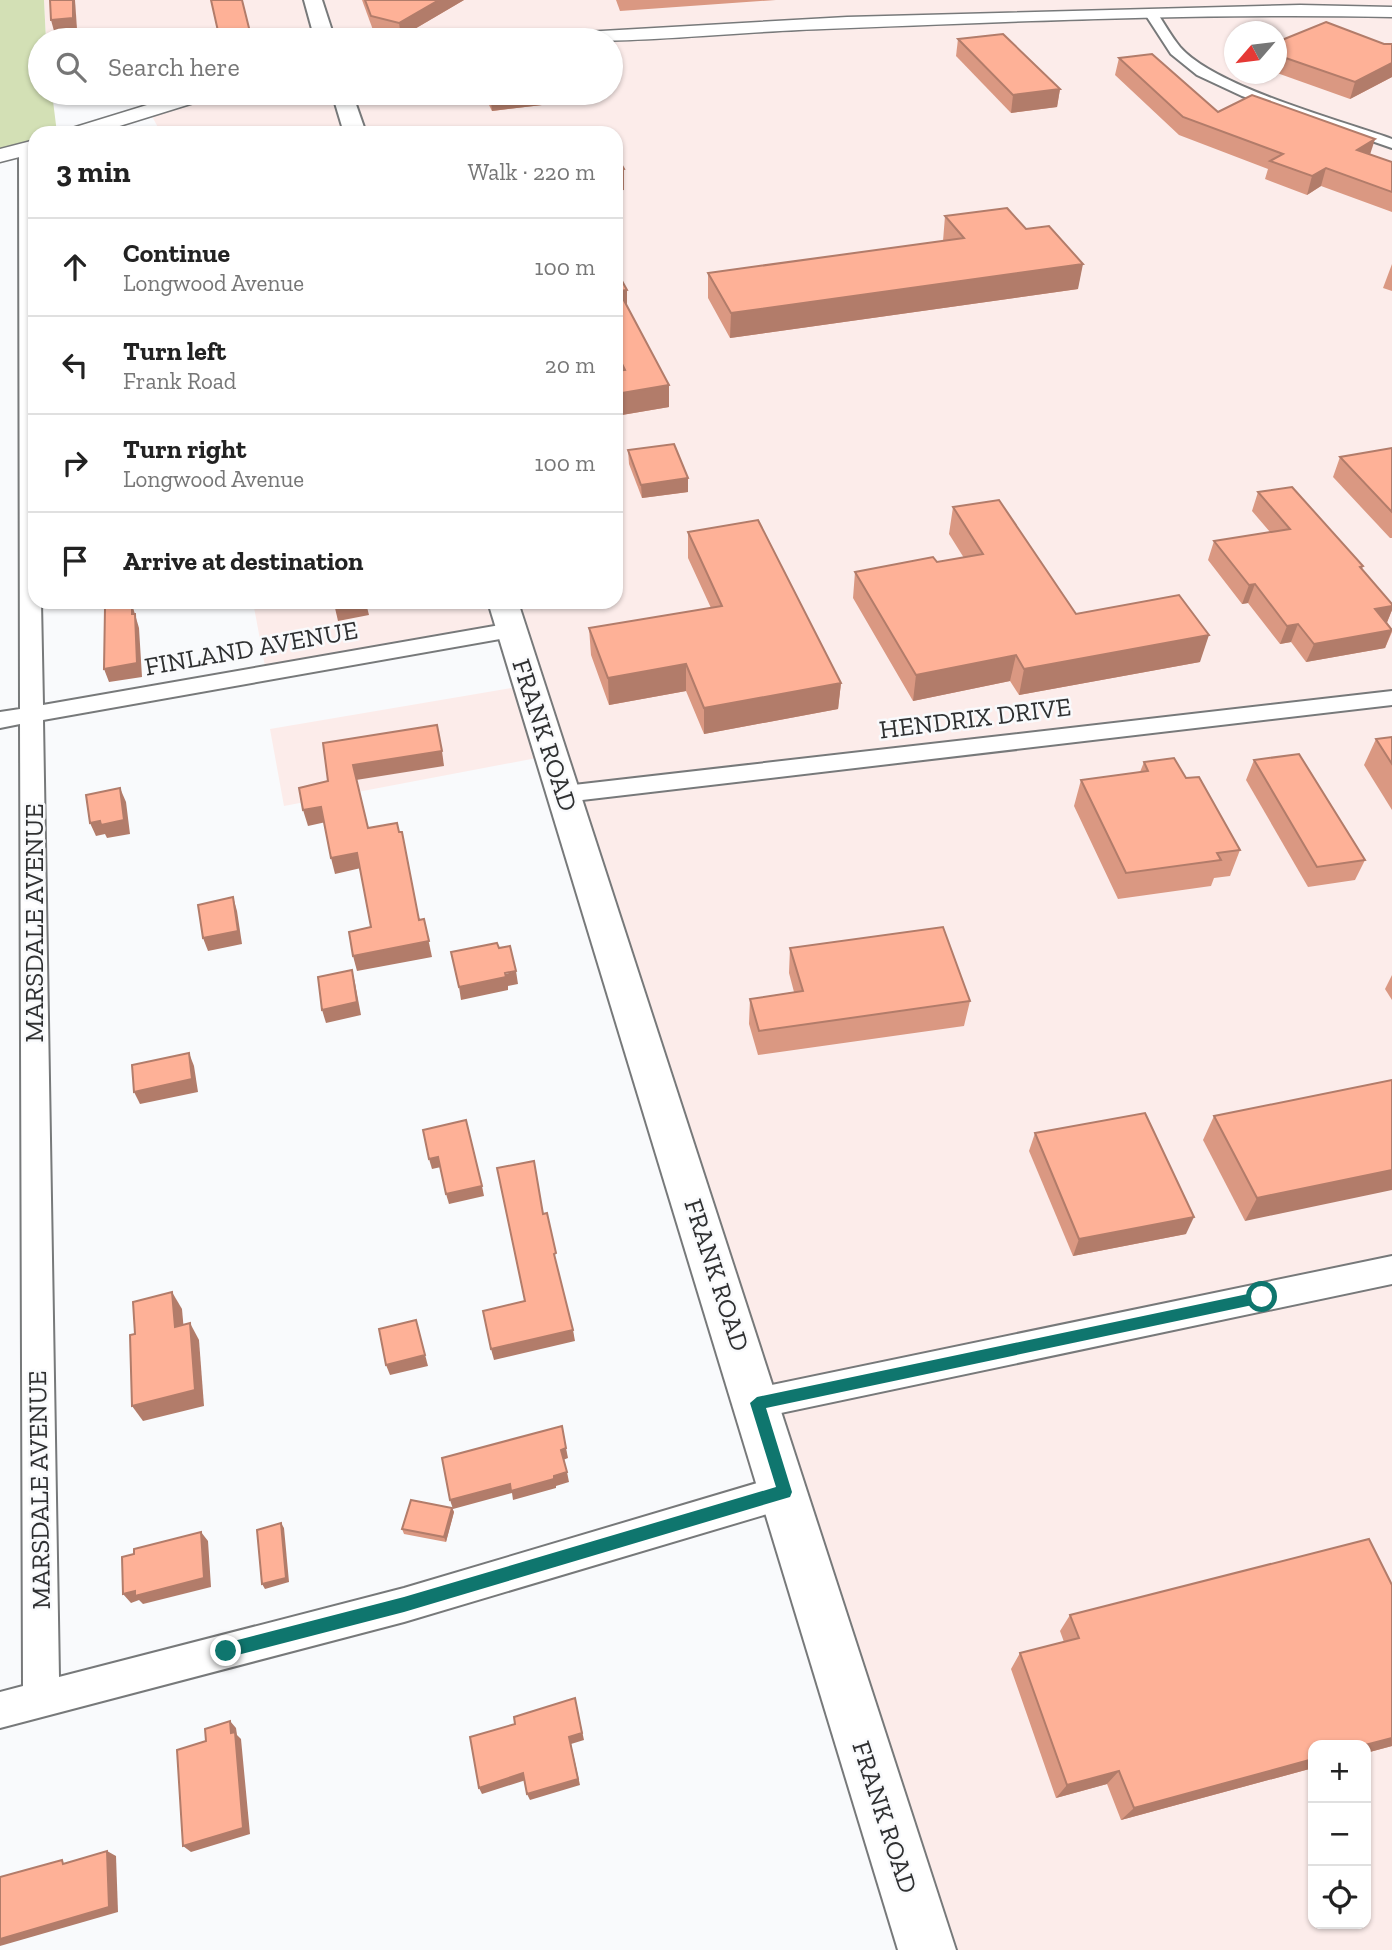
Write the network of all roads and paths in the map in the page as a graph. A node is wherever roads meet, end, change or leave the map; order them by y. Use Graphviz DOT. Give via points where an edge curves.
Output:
graph roads {
  1 [pos="313,0"];
  2 [pos="1392,12"];
  3 [pos="1151,14"];
  4 [pos="321,28"];
  5 [pos="623,35"];
  6 [pos="167,105"];
  7 [pos="346,105"];
  8 [pos="99,126"];
  9 [pos="353,126"];
  10 [pos="1392,144"];
  11 [pos="28,148"];
  12 [pos="0,156"];
  13 [pos="32,609"];
  14 [pos="507,616"];
  15 [pos="1392,698"];
  16 [pos="32,716"];
  17 [pos="0,720"];
  18 [pos="565,794"];
  19 [pos="1392,1270"];
  20 [pos="757,1403"];
  21 [pos="785,1492"];
  22 [pos="41,1698"];
  23 [pos="0,1710"];
  24 [pos="927,1950"];
  1 -- 4 [label="main road"];
  2 -- 3 [label="main road"];
  3 -- 5 [label="main road" via="753,26"];
  3 -- 10 [label="street" via="1176,51 1202,72 1247,93"];
  6 -- 8 [label="main road"];
  7 -- 9 [label="main road"];
  11 -- 12 [label="main road"];
  13 -- 16 [label="street, MARSDALE AVENUE"];
  14 -- 16 [label="street, FINLAND AVENUE"];
  14 -- 18 [label="main road, FRANK ROAD"];
  15 -- 18 [label="street, HENDRIX DRIVE"];
  16 -- 17 [label="street, FINLAND AVENUE"];
  16 -- 22 [label="street, MARSDALE AVENUE"];
  18 -- 20 [label="main road, FRANK ROAD"];
  19 -- 20 [label="street"];
  20 -- 21 [label="main road, FRANK ROAD"];
  21 -- 22 [label="street" via="404,1605"];
  21 -- 24 [label="main road, FRANK ROAD"];
  22 -- 23 [label="street"];
}
